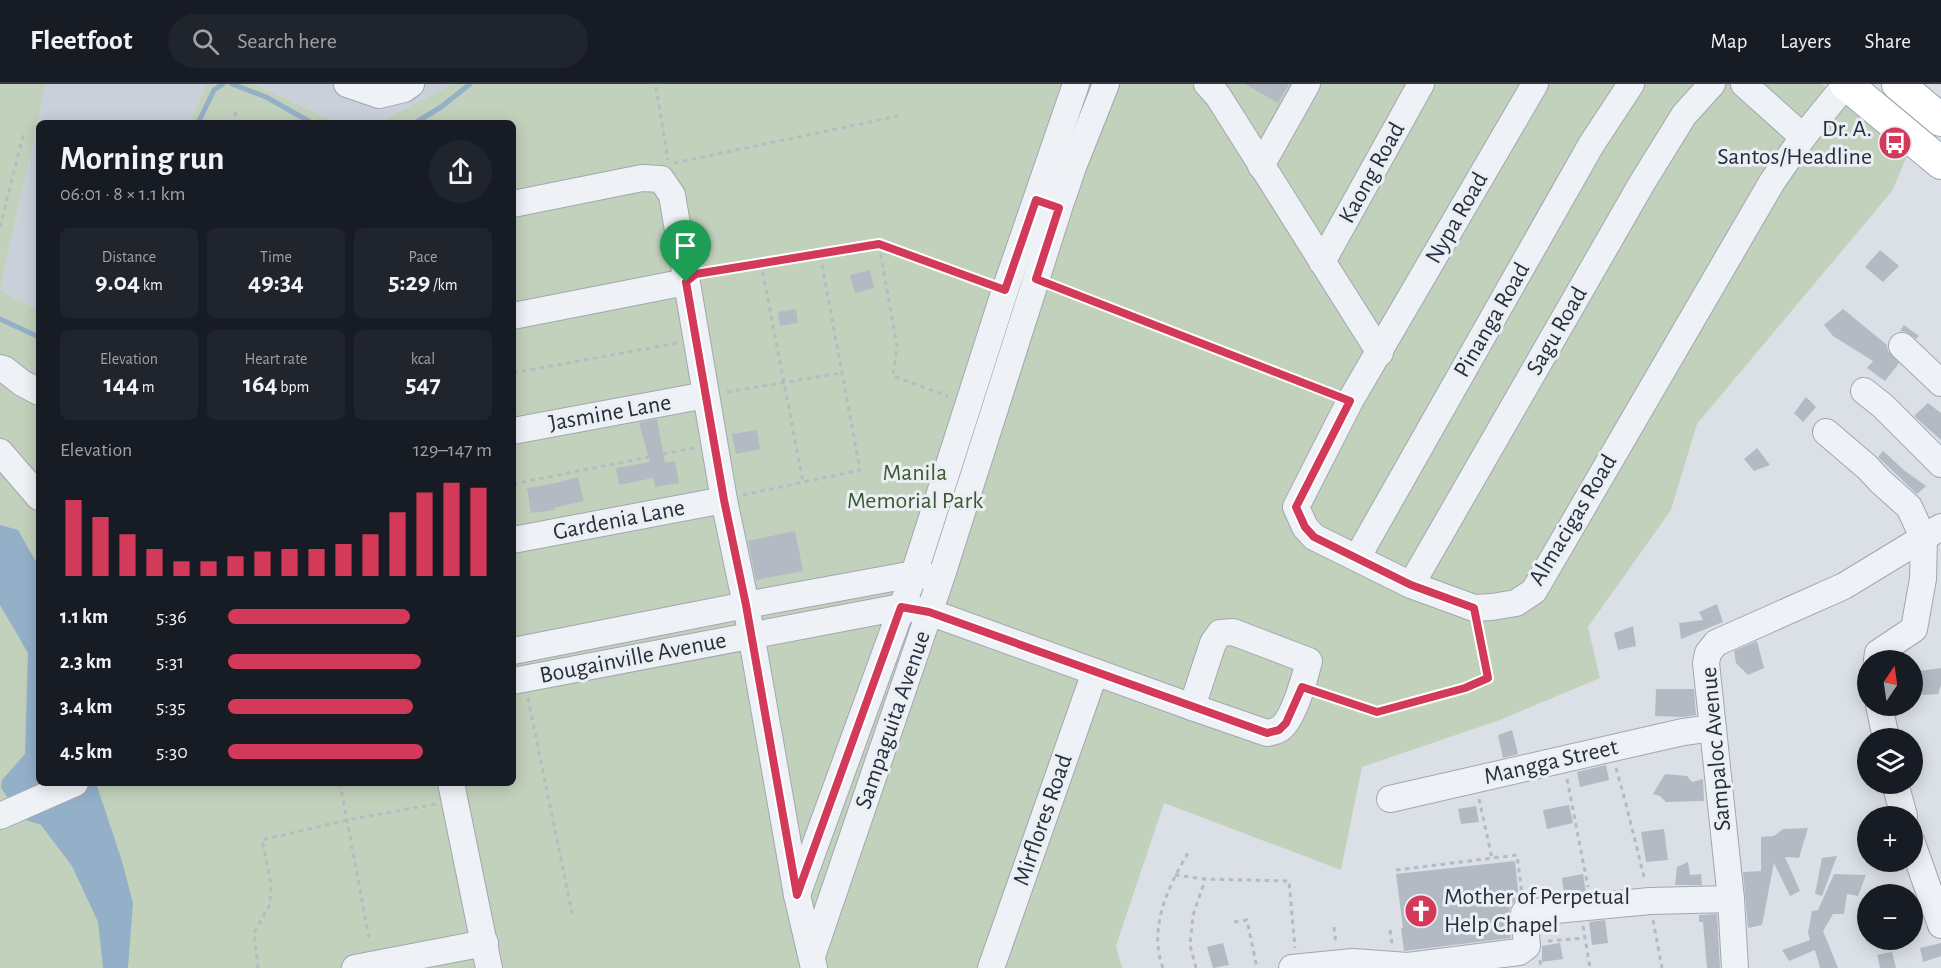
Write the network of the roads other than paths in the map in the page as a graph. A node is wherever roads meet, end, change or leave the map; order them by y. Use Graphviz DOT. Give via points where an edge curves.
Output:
graph roads {
  1 [pos="347,84"];
  2 [pos="411,84"];
  3 [pos="1076,84"];
  4 [pos="1106,84"];
  5 [pos="1207,84"];
  6 [pos="1307,84"];
  7 [pos="1421,84"];
  8 [pos="1536,84"];
  9 [pos="1631,84"];
  10 [pos="1712,84"];
  11 [pos="1744,84"];
  12 [pos="1846,84"];
  13 [pos="1898,84"];
  14 [pos="1941,120"];
  15 [pos="1803,137"];
  16 [pos="1941,163"];
  17 [pos="1262,166"];
  18 [pos="516,203"];
  19 [pos="1048,204"];
  20 [pos="1322,262"];
  21 [pos="686,282"];
  22 [pos="516,315"];
  23 [pos="1902,346"];
  24 [pos="1380,353"];
  25 [pos="0,368"];
  26 [pos="1941,383"];
  27 [pos="36,390"];
  28 [pos="1864,391"];
  29 [pos="706,395"];
  30 [pos="516,430"];
  31 [pos="1826,432"];
  32 [pos="0,452"];
  33 [pos="1941,464"];
  34 [pos="36,494"];
  35 [pos="724,500"];
  36 [pos="1933,533"];
  37 [pos="516,539"];
  38 [pos="1357,558"];
  39 [pos="914,574"];
  40 [pos="941,578"];
  41 [pos="1411,585"];
  42 [pos="746,605"];
  43 [pos="901,607"];
  44 [pos="929,612"];
  45 [pos="750,635"];
  46 [pos="516,650"];
  47 [pos="1882,650"];
  48 [pos="1095,672"];
  49 [pos="519,680"];
  50 [pos="1192,707"];
  51 [pos="1713,728"];
  52 [pos="36,782"];
  53 [pos="66,786"];
  54 [pos="453,792"];
  55 [pos="1390,799"];
  56 [pos="0,809"];
  57 [pos="1922,872"];
  58 [pos="797,895"];
  59 [pos="1731,898"];
  60 [pos="1941,926"];
  61 [pos="487,956"];
  62 [pos="813,962"];
  63 [pos="364,966"];
  64 [pos="1375,966"];
  65 [pos="991,968"];
  66 [pos="1295,968"];
  67 [pos="1734,968"];
  1 -- 2 [label="street" via="379,95"];
  3 -- 19 [label="street, Sampaguita Avenue"];
  4 -- 19 [label="street" via="1073,167"];
  5 -- 17 [label="street"];
  6 -- 17 [label="street"];
  7 -- 20 [label="street, Kaong Road"];
  8 -- 24 [label="street, Nypa Road"];
  9 -- 38 [label="street, Pinanga Road" via="1591,145"];
  10 -- 41 [label="street, Sagu Road" via="1684,115 1642,183"];
  11 -- 15 [label="street"];
  12 -- 15 [label="street, Almacigas Road"];
  12 -- 16 [label="main road"];
  13 -- 14 [label="main road"];
  15 -- 41 [label="street, Almacigas Road" via="1728,256 1534,591 1516,603 1474,608"];
  17 -- 20 [label="street"];
  18 -- 21 [label="street" via="642,178 661,179 672,195"];
  19 -- 39 [label="street, Sampaguita Avenue" via="1005,290"];
  19 -- 40 [label="street, Sampaguita Avenue" via="1036,279"];
  20 -- 24 [label="street"];
  21 -- 22 [label="street"];
  21 -- 29 [label="street"];
  23 -- 26 [label="street"];
  24 -- 38 [label="street, Almacigas Road" via="1350,401 1296,507 1314,537"];
  25 -- 27 [label="street"];
  28 -- 33 [label="street"];
  29 -- 30 [label="street, Jasmine Lane"];
  29 -- 35 [label="street"];
  31 -- 36 [label="street" via="1867,466"];
  32 -- 34 [label="street"];
  35 -- 37 [label="street, Gardenia Lane"];
  35 -- 42 [label="street"];
  36 -- 47 [label="street" via="1914,629"];
  36 -- 51 [label="street, Sampaloc Avenue" via="1844,586 1716,643 1706,663"];
  38 -- 41 [label="street, Almacigas Road"];
  39 -- 40 [label="street, Bougainville Avenue"];
  39 -- 42 [label="street, Bougainville Avenue"];
  39 -- 43 [label="street, Sampaguita Avenue"];
  40 -- 44 [label="street, Sampaguita Avenue"];
  42 -- 45 [label="street"];
  42 -- 46 [label="street, Bougainville Avenue"];
  43 -- 44 [label="street, Bougainville Avenue"];
  43 -- 45 [label="street, Bougainville Avenue"];
  43 -- 58 [label="street, Sampaguita Avenue"];
  44 -- 48 [label="street, Bougainville Avenue"];
  44 -- 62 [label="street, Sampaguita Avenue"];
  45 -- 49 [label="street, Bougainville Avenue"];
  45 -- 58 [label="street"];
  48 -- 50 [label="street, Bougainville Avenue"];
  48 -- 65 [label="street, Mirflores Road"];
  50 -- 50 [label="street, Bougainville Avenue" via="1220,633 1233,632 1310,661 1286,723 1279,730 1267,733"];
  51 -- 55 [label="street, Mangga Street"];
  51 -- 59 [label="street, Sampaloc Avenue"];
  52 -- 56 [label="street"];
  53 -- 56 [label="street"];
  54 -- 61 [label="street"];
  57 -- 60 [label="street"];
  58 -- 62 [label="street"];
  59 -- 64 [label="street" via="1650,901 1524,914 1527,946 1519,952 1408,966"];
  59 -- 67 [label="street, Sampaloc Avenue"];
  61 -- 63 [label="street"];
  64 -- 66 [label="street" via="1353,962"];
}
